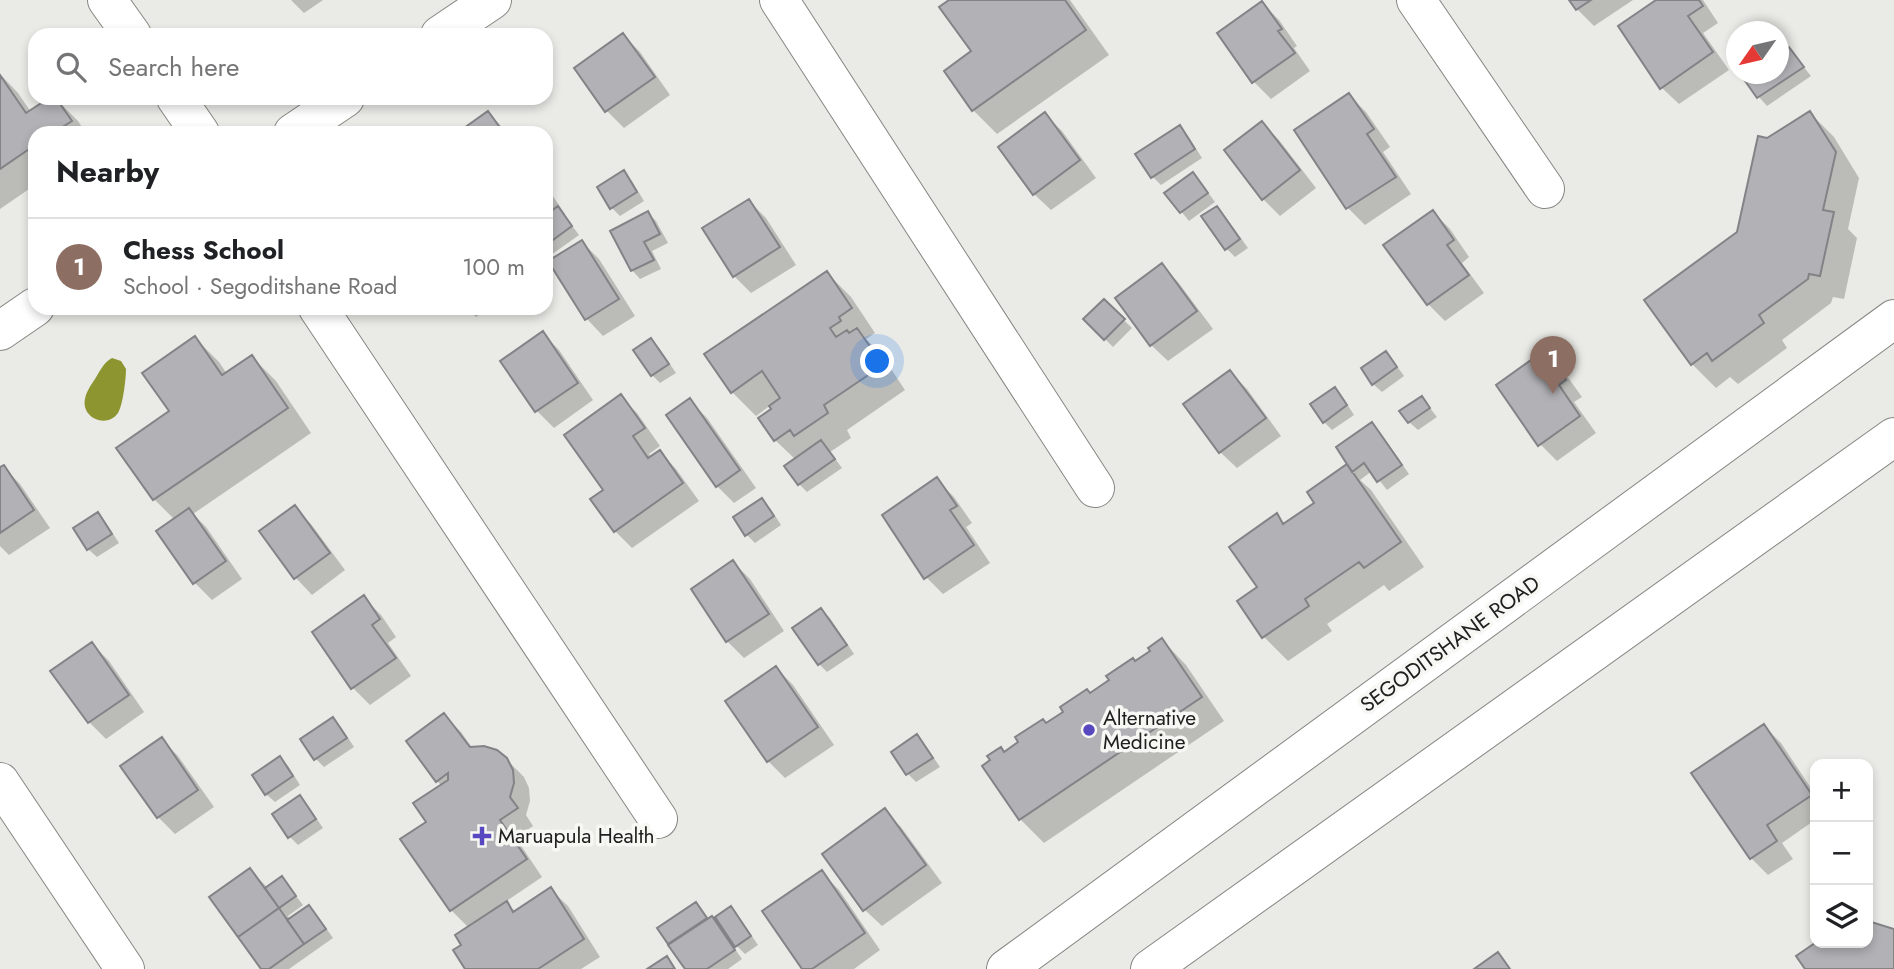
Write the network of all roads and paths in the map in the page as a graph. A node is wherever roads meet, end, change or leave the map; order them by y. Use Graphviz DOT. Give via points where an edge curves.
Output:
graph roads {
  1 [pos="107,0"];
  2 [pos="492,0"];
  3 [pos="779,0"];
  4 [pos="1416,0"];
  5 [pos="127,28"];
  6 [pos="450,28"];
  7 [pos="181,105"];
  8 [pos="335,105"];
  9 [pos="195,126"];
  10 [pos="303,126"];
  11 [pos="1545,188"];
  12 [pos="28,312"];
  13 [pos="323,315"];
  14 [pos="1894,319"];
  15 [pos="0,331"];
  16 [pos="1886,447"];
  17 [pos="1095,488"];
  18 [pos="0,782"];
  19 [pos="658,818"];
  20 [pos="125,969"];
  21 [pos="1006,969"];
  22 [pos="1150,969"];
  1 -- 5 [label="main road"];
  2 -- 6 [label="main road"];
  3 -- 17 [label="main road"];
  4 -- 11 [label="main road"];
  7 -- 9 [label="main road"];
  8 -- 10 [label="main road"];
  12 -- 15 [label="main road"];
  13 -- 19 [label="main road"];
  14 -- 21 [label="main road, SEGODITSHANE ROAD"];
  16 -- 22 [label="main road"];
  18 -- 20 [label="main road"];
}
